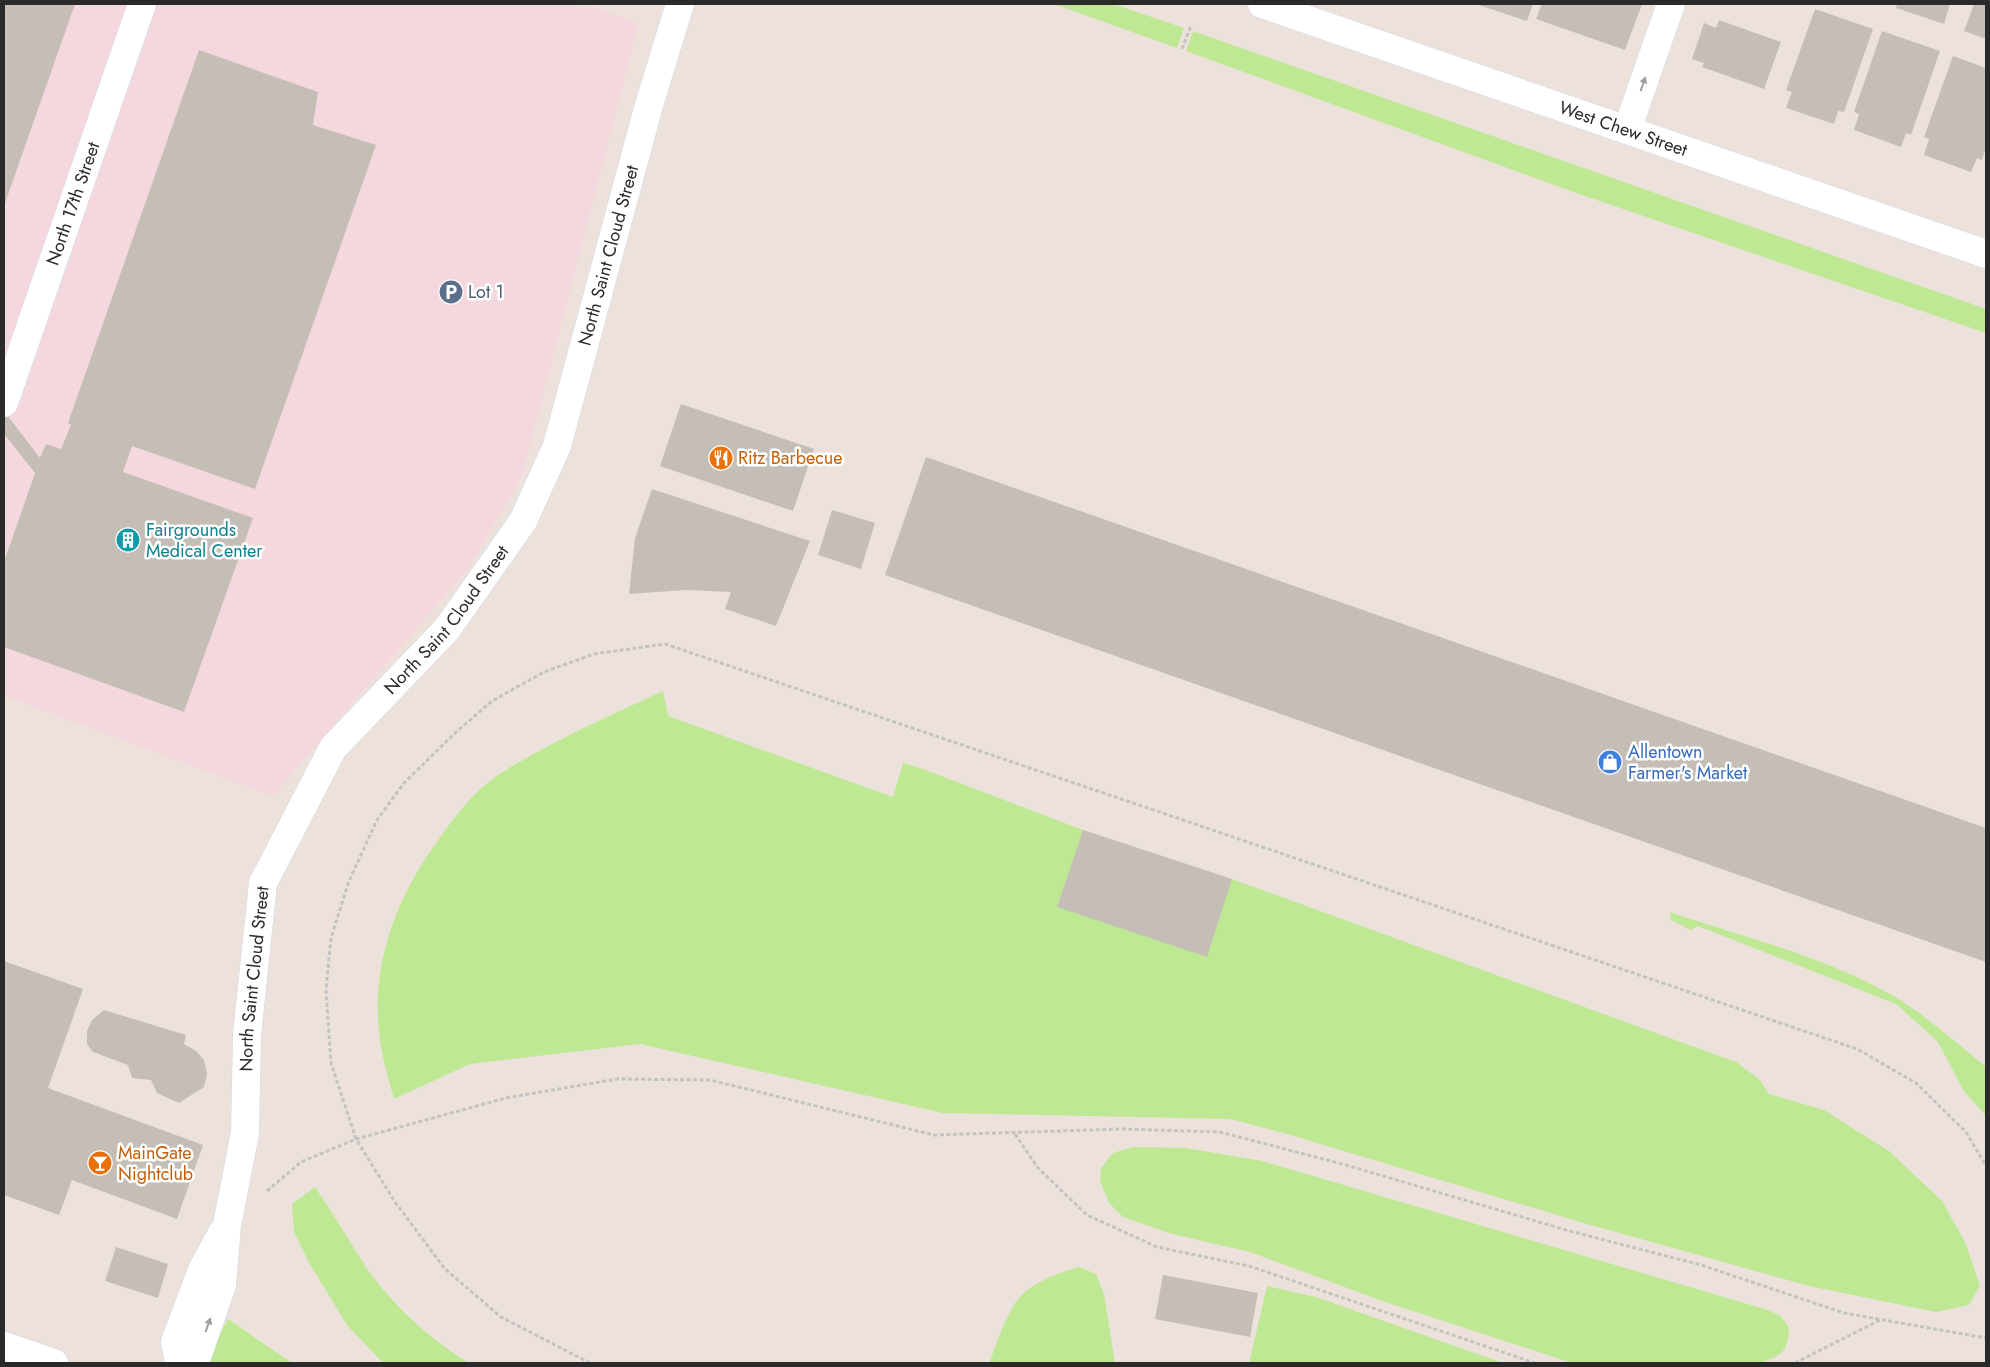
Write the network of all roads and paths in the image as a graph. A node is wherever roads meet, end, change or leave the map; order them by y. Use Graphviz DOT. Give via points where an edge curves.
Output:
graph roads {
  1 [pos="142,4"];
  2 [pos="680,4"];
  3 [pos="1262,4"];
  4 [pos="1671,4"];
  5 [pos="1191,26"];
  6 [pos="1182,50"];
  7 [pos="1627,130"];
  8 [pos="1986,254"];
  9 [pos="4,403"];
  10 [pos="1015,1134"];
  11 [pos="356,1139"];
  12 [pos="1986,1166"];
  13 [pos="264,1194"];
  14 [pos="1881,1320"];
  15 [pos="1986,1338"];
  16 [pos="4,1346"];
  17 [pos="54,1363"];
  18 [pos="181,1363"];
  19 [pos="590,1363"];
  20 [pos="1535,1363"];
  21 [pos="1795,1363"];
  1 -- 9 [label="street, North 17th Street"];
  2 -- 18 [label="street, North Saint Cloud Street" via="644,124 557,446 523,521 447,629 333,748 263,883 247,1035 245,1133 227,1225 202,1270 175,1342"];
  3 -- 7 [label="street, West Chew Street"];
  7 -- 4 [label="street, one-way"];
  5 -- 6 [label="path"];
  7 -- 8 [label="street, West Chew Street"];
  10 -- 11 [label="path" via="934,1135 710,1080 617,1079 506,1098"];
  10 -- 14 [label="path" via="1122,1129 1220,1132 1701,1265 1844,1313"];
  10 -- 20 [label="path" via="1038,1168 1087,1215 1148,1243 1249,1266"];
  11 -- 12 [label="path" via="331,1063 326,990 331,938 349,881 376,820 404,783 455,732 492,701 544,672 594,654 665,644 1857,1049 1916,1083 1966,1132"];
  11 -- 13 [label="path" via="301,1162"];
  11 -- 19 [label="path" via="395,1202 445,1270 501,1317"];
  14 -- 15 [label="path"];
  14 -- 21 [label="path"];
  16 -- 17 [label="street"];
}
